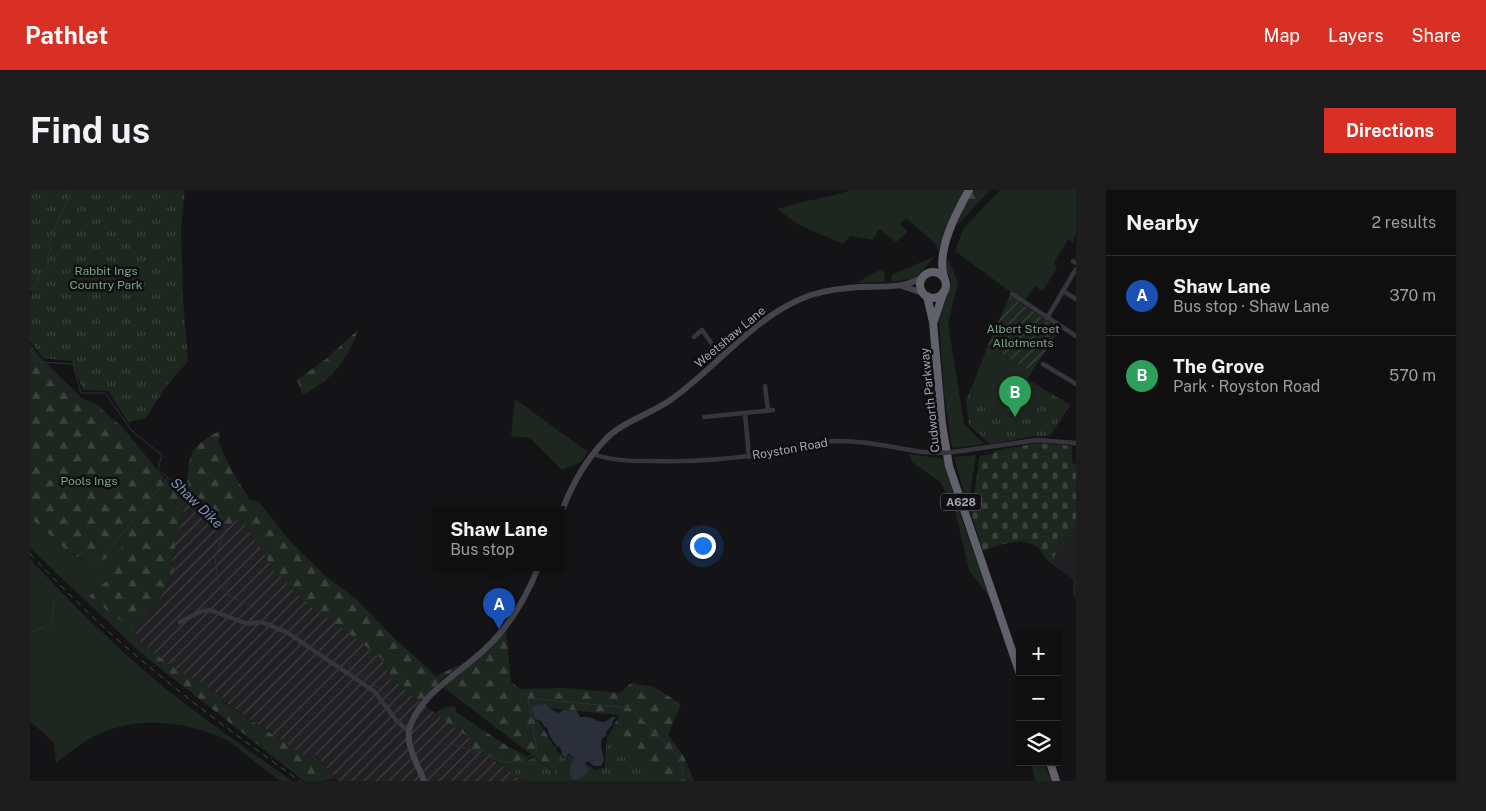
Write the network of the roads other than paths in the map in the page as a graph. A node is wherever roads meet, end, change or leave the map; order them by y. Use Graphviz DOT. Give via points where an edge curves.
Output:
graph roads {
  1 [pos="969,190"];
  2 [pos="943,251"];
  3 [pos="1076,269"];
  4 [pos="924,276"];
  5 [pos="944,278"];
  6 [pos="902,286"];
  7 [pos="945,290"];
  8 [pos="1063,291"];
  9 [pos="925,294"];
  10 [pos="1012,294"];
  11 [pos="1076,299"];
  12 [pos="1047,318"];
  13 [pos="933,322"];
  14 [pos="1076,336"];
  15 [pos="694,337"];
  16 [pos="722,358"];
  17 [pos="1043,364"];
  18 [pos="1076,384"];
  19 [pos="764,386"];
  20 [pos="745,413"];
  21 [pos="704,417"];
  22 [pos="1076,444"];
  23 [pos="593,454"];
  24 [pos="749,457"];
  25 [pos="564,506"];
  26 [pos="537,571"];
  27 [pos="180,622"];
  28 [pos="1016,662"];
  29 [pos="409,732"];
  30 [pos="1051,766"];
  31 [pos="424,781"];
  32 [pos="1056,781"];
  1 -- 2 [label="highway, Cudworth Parkway / A628"];
  2 -- 4 [label="highway, Cudworth Parkway / A628"];
  2 -- 5 [label="highway, Cudworth Parkway / A628"];
  3 -- 8 [label="street"];
  4 -- 5 [label="highway" via="930,272"];
  4 -- 6 [label="street, Weetshaw Lane"];
  4 -- 9 [label="highway, Cudworth Parkway / A628" via="920,285"];
  5 -- 7 [label="highway, Cudworth Parkway / A628"];
  6 -- 9 [label="street, Weetshaw Lane"];
  6 -- 16 [label="street, Weetshaw Lane" via="836,290 792,303 770,316"];
  7 -- 9 [label="highway" via="939,296"];
  7 -- 13 [label="highway, Cudworth Parkway / A628"];
  8 -- 11 [label="street"];
  8 -- 12 [label="street"];
  9 -- 13 [label="highway, Cudworth Parkway / A628"];
  10 -- 12 [label="street"];
  12 -- 14 [label="street"];
  13 -- 28 [label="highway, Cudworth Parkway / A628" via="949,466"];
  15 -- 16 [label="street" via="702,330"];
  16 -- 23 [label="street, Weetshaw Lane" via="668,402 619,429"];
  17 -- 18 [label="street"];
  19 -- 20 [label="street" via="770,410"];
  20 -- 21 [label="street"];
  20 -- 24 [label="street"];
  22 -- 24 [label="street, Royston Road, bridge" via="1037,440 944,453 836,441"];
  23 -- 24 [label="street, Royston Road" via="642,461"];
  23 -- 25 [label="street, Weetshaw Lane" via="572,485"];
  26 -- 29 [label="street" via="521,604 495,638 438,688 422,707"];
  27 -- 29 [label="street" via="210,610 248,624 262,622 288,632 375,692"];
  29 -- 31 [label="street"];
  30 -- 32 [label="highway"];
}
